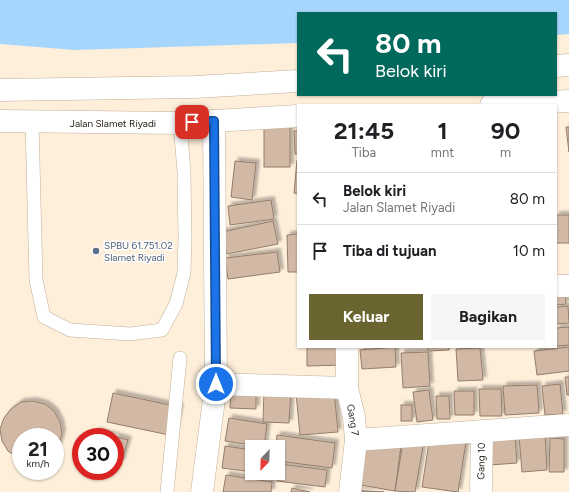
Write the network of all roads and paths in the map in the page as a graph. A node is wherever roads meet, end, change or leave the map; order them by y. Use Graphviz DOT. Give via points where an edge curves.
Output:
graph roads {
  1 [pos="569,65"];
  2 [pos="557,66"];
  3 [pos="297,82"];
  4 [pos="0,90"];
  5 [pos="569,101"];
  6 [pos="520,104"];
  7 [pos="297,116"];
  8 [pos="214,121"];
  9 [pos="0,122"];
  10 [pos="32,122"];
  11 [pos="180,123"];
  12 [pos="557,286"];
  13 [pos="569,286"];
  14 [pos="347,348"];
  15 [pos="180,358"];
  16 [pos="216,384"];
  17 [pos="347,388"];
  18 [pos="569,425"];
  19 [pos="482,431"];
  20 [pos="356,440"];
  21 [pos="167,492"];
  22 [pos="202,492"];
  23 [pos="350,492"];
  24 [pos="481,492"];
  1 -- 2 [label="main road"];
  3 -- 4 [label="main road" via="195,87"];
  5 -- 6 [label="main road"];
  7 -- 8 [label="main road, Jalan Slamet Riyadi"];
  8 -- 11 [label="main road, Jalan Slamet Riyadi"];
  8 -- 16 [label="main road"];
  9 -- 10 [label="main road, Jalan Slamet Riyadi"];
  10 -- 11 [label="main road, Jalan Slamet Riyadi"];
  10 -- 11 [label="lane" via="36,280 44,317 70,330 130,334 162,330 176,304 184,273 184,172"];
  12 -- 13 [label="main road"];
  14 -- 17 [label="main road, Gang 7"];
  15 -- 21 [label="lane"];
  16 -- 17 [label="main road"];
  16 -- 22 [label="main road"];
  17 -- 20 [label="main road, Gang 7"];
  18 -- 19 [label="main road"];
  19 -- 20 [label="main road"];
  19 -- 24 [label="main road, Gang 10"];
  20 -- 23 [label="main road, Gang 7"];
}
